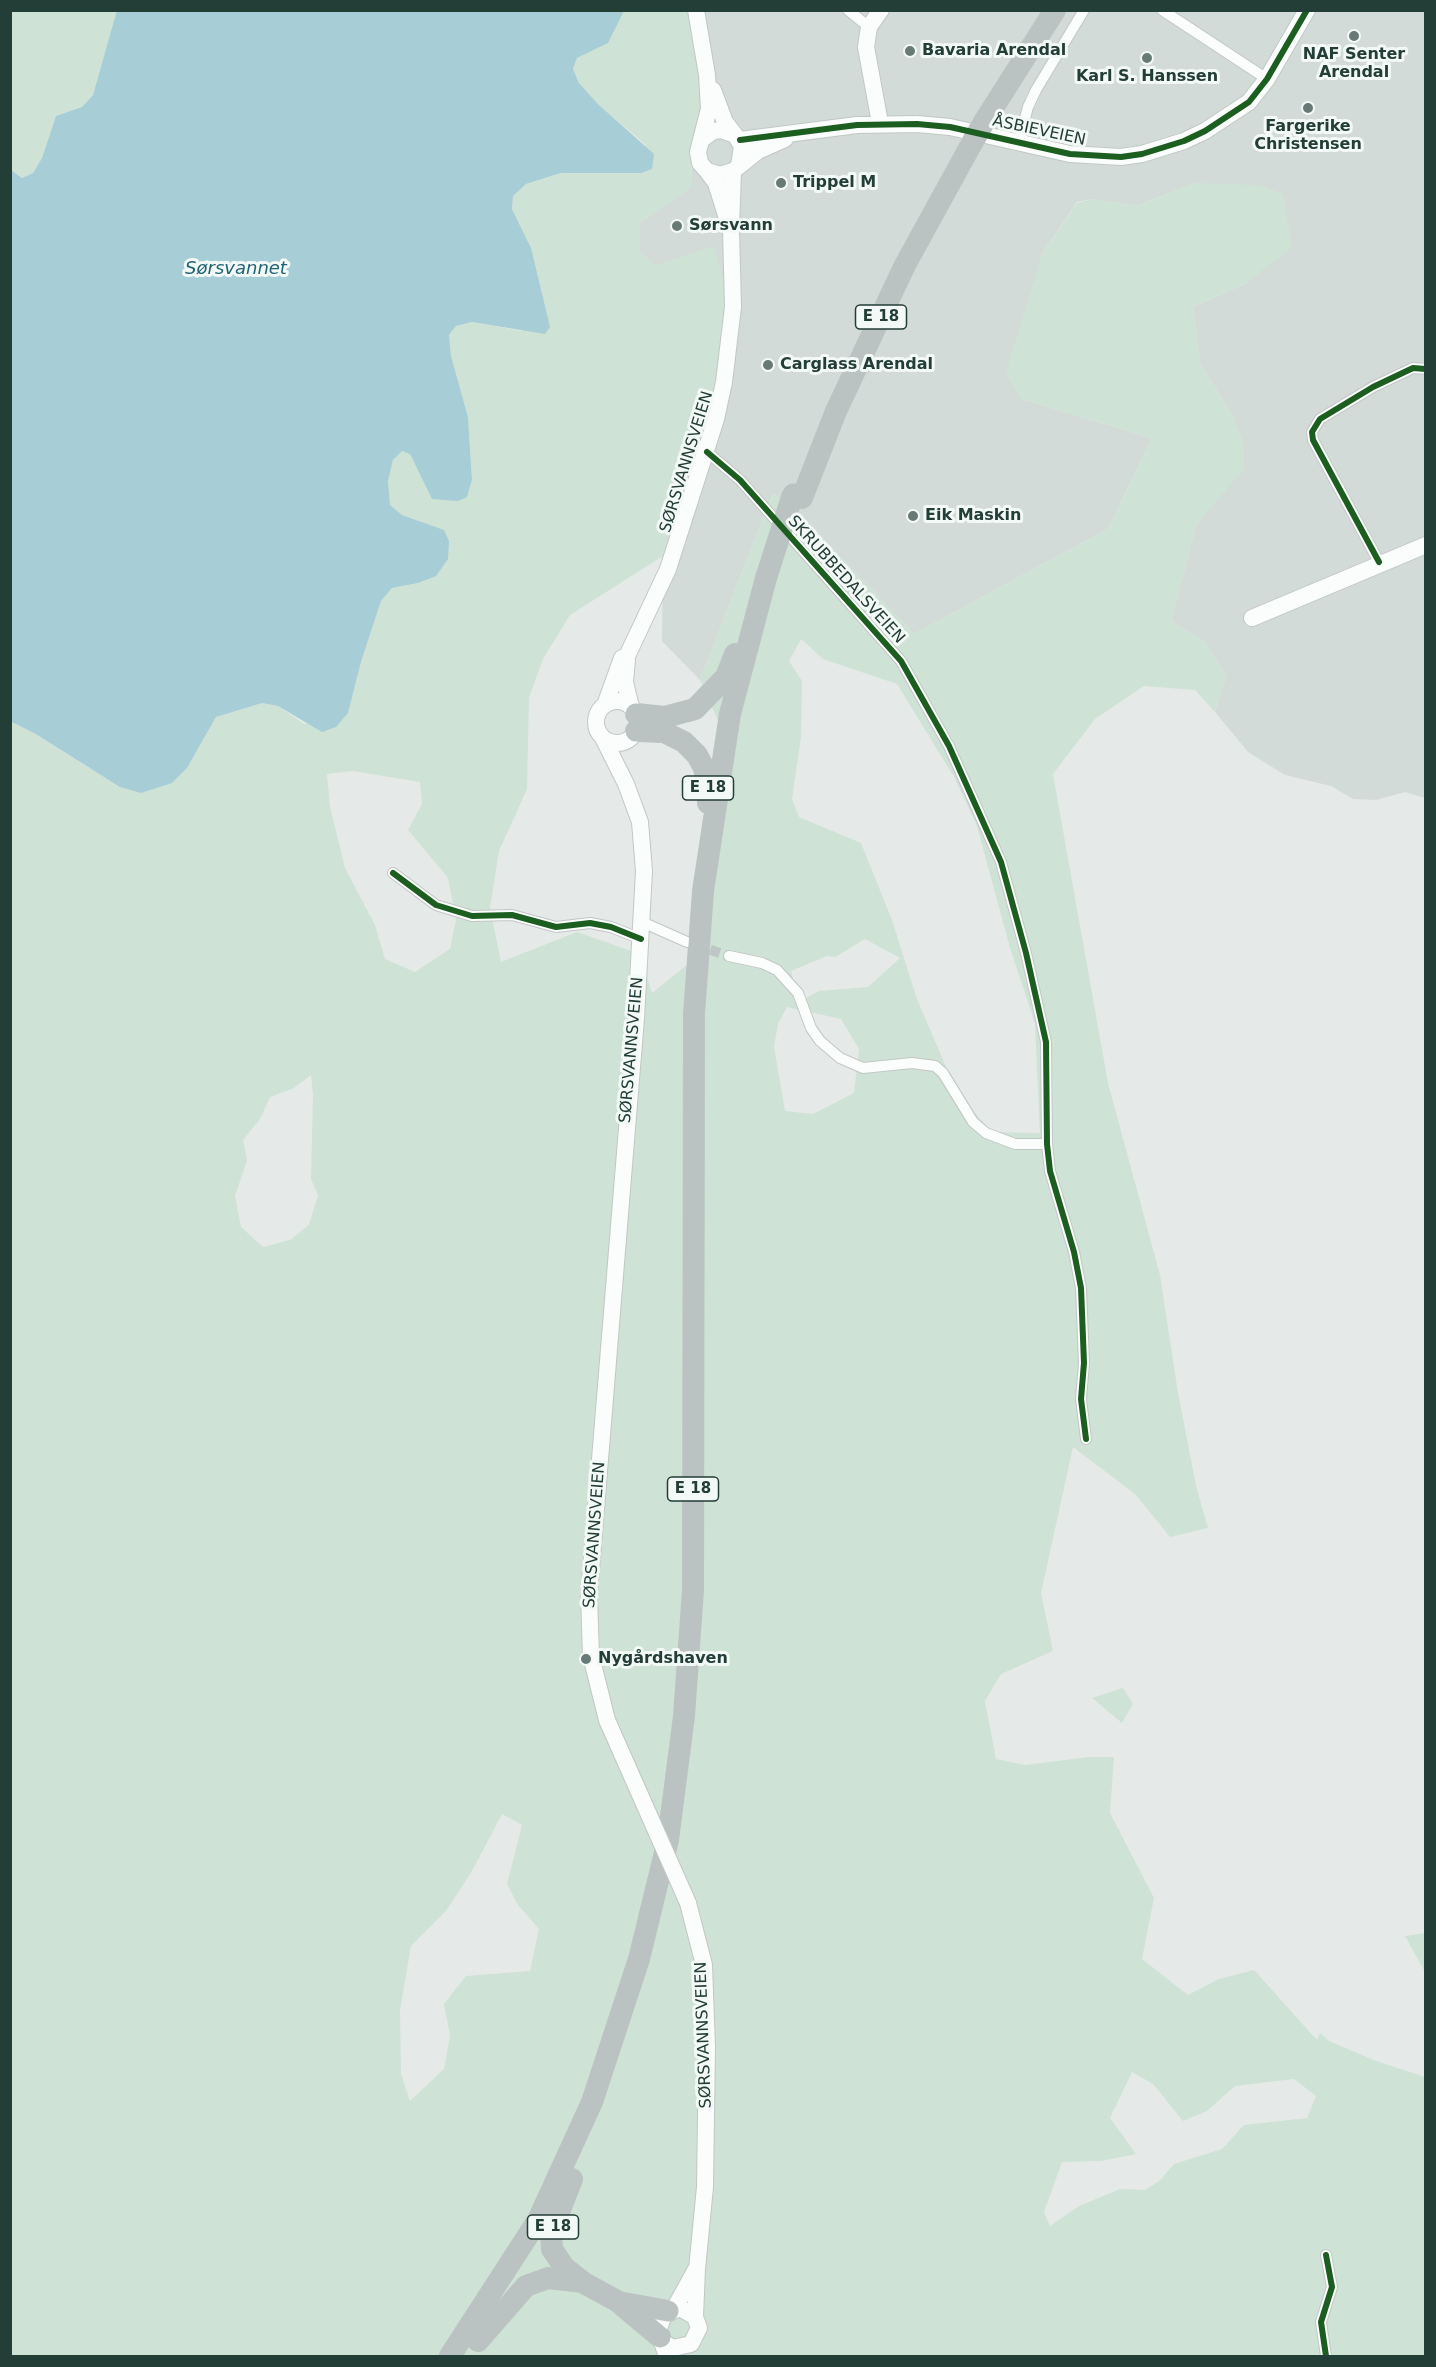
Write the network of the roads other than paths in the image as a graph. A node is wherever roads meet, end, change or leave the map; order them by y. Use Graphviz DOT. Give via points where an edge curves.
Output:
graph roads {
  1 [pos="696,10"];
  2 [pos="849,10"];
  3 [pos="881,10"];
  4 [pos="1042,10"];
  5 [pos="1055,10"];
  6 [pos="1084,10"];
  7 [pos="1162,10"];
  8 [pos="1307,10"];
  9 [pos="869,27"];
  10 [pos="707,75"];
  11 [pos="1267,78"];
  12 [pos="978,121"];
  13 [pos="880,123"];
  14 [pos="802,132"];
  15 [pos="737,137"];
  16 [pos="701,140"];
  17 [pos="1019,141"];
  18 [pos="736,169"];
  19 [pos="707,171"];
  20 [pos="731,230"];
  21 [pos="1425,369"];
  22 [pos="707,452"];
  23 [pos="1425,545"];
  24 [pos="1379,562"];
  25 [pos="770,580"];
  26 [pos="1252,618"];
  27 [pos="627,656"];
  28 [pos="605,705"];
  29 [pos="634,722"];
  30 [pos="603,738"];
  31 [pos="626,784"];
  32 [pos="393,873"];
  33 [pos="702,891"];
  34 [pos="642,922"];
  35 [pos="640,939"];
  36 [pos="687,942"];
  37 [pos="729,956"];
  38 [pos="1047,1144"];
  39 [pos="1086,1439"];
  40 [pos="579,2162"];
  41 [pos="1326,2255"];
  42 [pos="697,2268"];
  43 [pos="584,2283"];
  44 [pos="617,2301"];
  45 [pos="671,2310"];
  46 [pos="695,2317"];
  47 [pos="663,2345"];
  48 [pos="472,2349"];
  49 [pos="688,2350"];
  50 [pos="450,2356"];
  51 [pos="1326,2356"];
  1 -- 10 [label="main road"];
  2 -- 9 [label="street"];
  3 -- 9 [label="main road"];
  4 -- 12 [label="highway, E 18"];
  5 -- 12 [label="highway, E 18"];
  6 -- 17 [label="street" via="1036,90"];
  7 -- 11 [label="street"];
  8 -- 11 [label="main road, ÅSBIEVEIEN"];
  9 -- 13 [label="main road" via="866,47"];
  10 -- 15 [label="main road" via="725,122"];
  10 -- 16 [label="main road" via="708,109"];
  11 -- 17 [label="main road, ÅSBIEVEIEN" via="1249,102 1228,119 1184,141 1142,154 1088,156"];
  12 -- 25 [label="highway, E 18, bridge" via="898,254 829,401"];
  13 -- 14 [label="main road, ÅSBIEVEIEN"];
  13 -- 17 [label="main road, ÅSBIEVEIEN" via="950,127"];
  14 -- 15 [label="main road, ÅSBIEVEIEN"];
  14 -- 18 [label="main road, ÅSBIEVEIEN" via="758,151"];
  15 -- 16 [label="main road" via="721,130"];
  15 -- 18 [label="main road" via="743,153"];
  16 -- 19 [label="main road" via="698,158"];
  18 -- 19 [label="main road" via="720,175"];
  18 -- 20 [label="main road, SØRSVANNSVEIEN"];
  19 -- 20 [label="main road, SØRSVANNSVEIEN" via="716,183"];
  20 -- 22 [label="main road, SØRSVANNSVEIEN" via="732,328"];
  21 -- 24 [label="street" via="1413,368 1373,387 1320,419 1312,432"];
  22 -- 27 [label="main road, SØRSVANNSVEIEN" via="668,569"];
  22 -- 38 [label="street, SKRUBBEDALSVEIEN" via="740,480 901,661 949,746 1001,862 1026,953 1046,1042"];
  23 -- 24 [label="main road"];
  24 -- 26 [label="main road"];
  25 -- 29 [label="highway, E 18" via="726,677 703,703 679,715"];
  25 -- 33 [label="highway, E 18" via="730,714"];
  25 -- 40 [label="highway, E 18" via="721,831 710,924 704,1021 703,1597 693,1723 674,1853 647,1968"];
  27 -- 28 [label="main road, SØRSVANNSVEIEN" via="622,658"];
  27 -- 29 [label="main road, SØRSVANNSVEIEN" via="626,682"];
  28 -- 29 [label="main road" via="618,701"];
  28 -- 30 [label="main road" via="596,721"];
  29 -- 30 [label="main road" via="614,743"];
  29 -- 31 [label="main road, SØRSVANNSVEIEN" via="626,750"];
  29 -- 33 [label="highway, E 18" via="684,742 704,768 708,787"];
  30 -- 31 [label="main road, SØRSVANNSVEIEN"];
  31 -- 34 [label="main road, SØRSVANNSVEIEN" via="642,834"];
  32 -- 35 [label="street" via="436,905 472,916 512,915 556,927 590,923"];
  33 -- 50 [label="highway, E 18" via="694,1036 693,1590 684,1716 668,1840 639,1959 592,2102 538,2220"];
  34 -- 35 [label="main road, SØRSVANNSVEIEN"];
  34 -- 36 [label="street"];
  35 -- 42 [label="main road, SØRSVANNSVEIEN, bridge" via="589,1594 591,1656 607,1720 688,1903 704,1965 708,2047 705,2187"];
  37 -- 38 [label="street" via="777,970 793,985 820,1041 840,1058 863,1068 912,1063 934,1066 943,1073 973,1122 986,1133 1015,1144"];
  38 -- 39 [label="street, SKRUBBEDALSVEIEN" via="1050,1171 1081,1288 1081,1398"];
  40 -- 43 [label="highway, E 18" via="551,2234 552,2249 564,2267"];
  40 -- 48 [label="highway, E 18" via="546,2230"];
  41 -- 51 [label="street" via="1332,2288 1321,2322"];
  42 -- 45 [label="main road, SØRSVANNSVEIEN"];
  42 -- 46 [label="main road, SØRSVANNSVEIEN"];
  43 -- 44 [label="highway, E 18"];
  43 -- 48 [label="highway, E 18" via="548,2278 526,2286"];
  44 -- 45 [label="highway, E 18"];
  44 -- 47 [label="highway, E 18"];
  45 -- 46 [label="main road" via="686,2310"];
  45 -- 47 [label="main road" via="658,2325"];
  46 -- 49 [label="main road" via="699,2328"];
  47 -- 49 [label="main road"];
}
